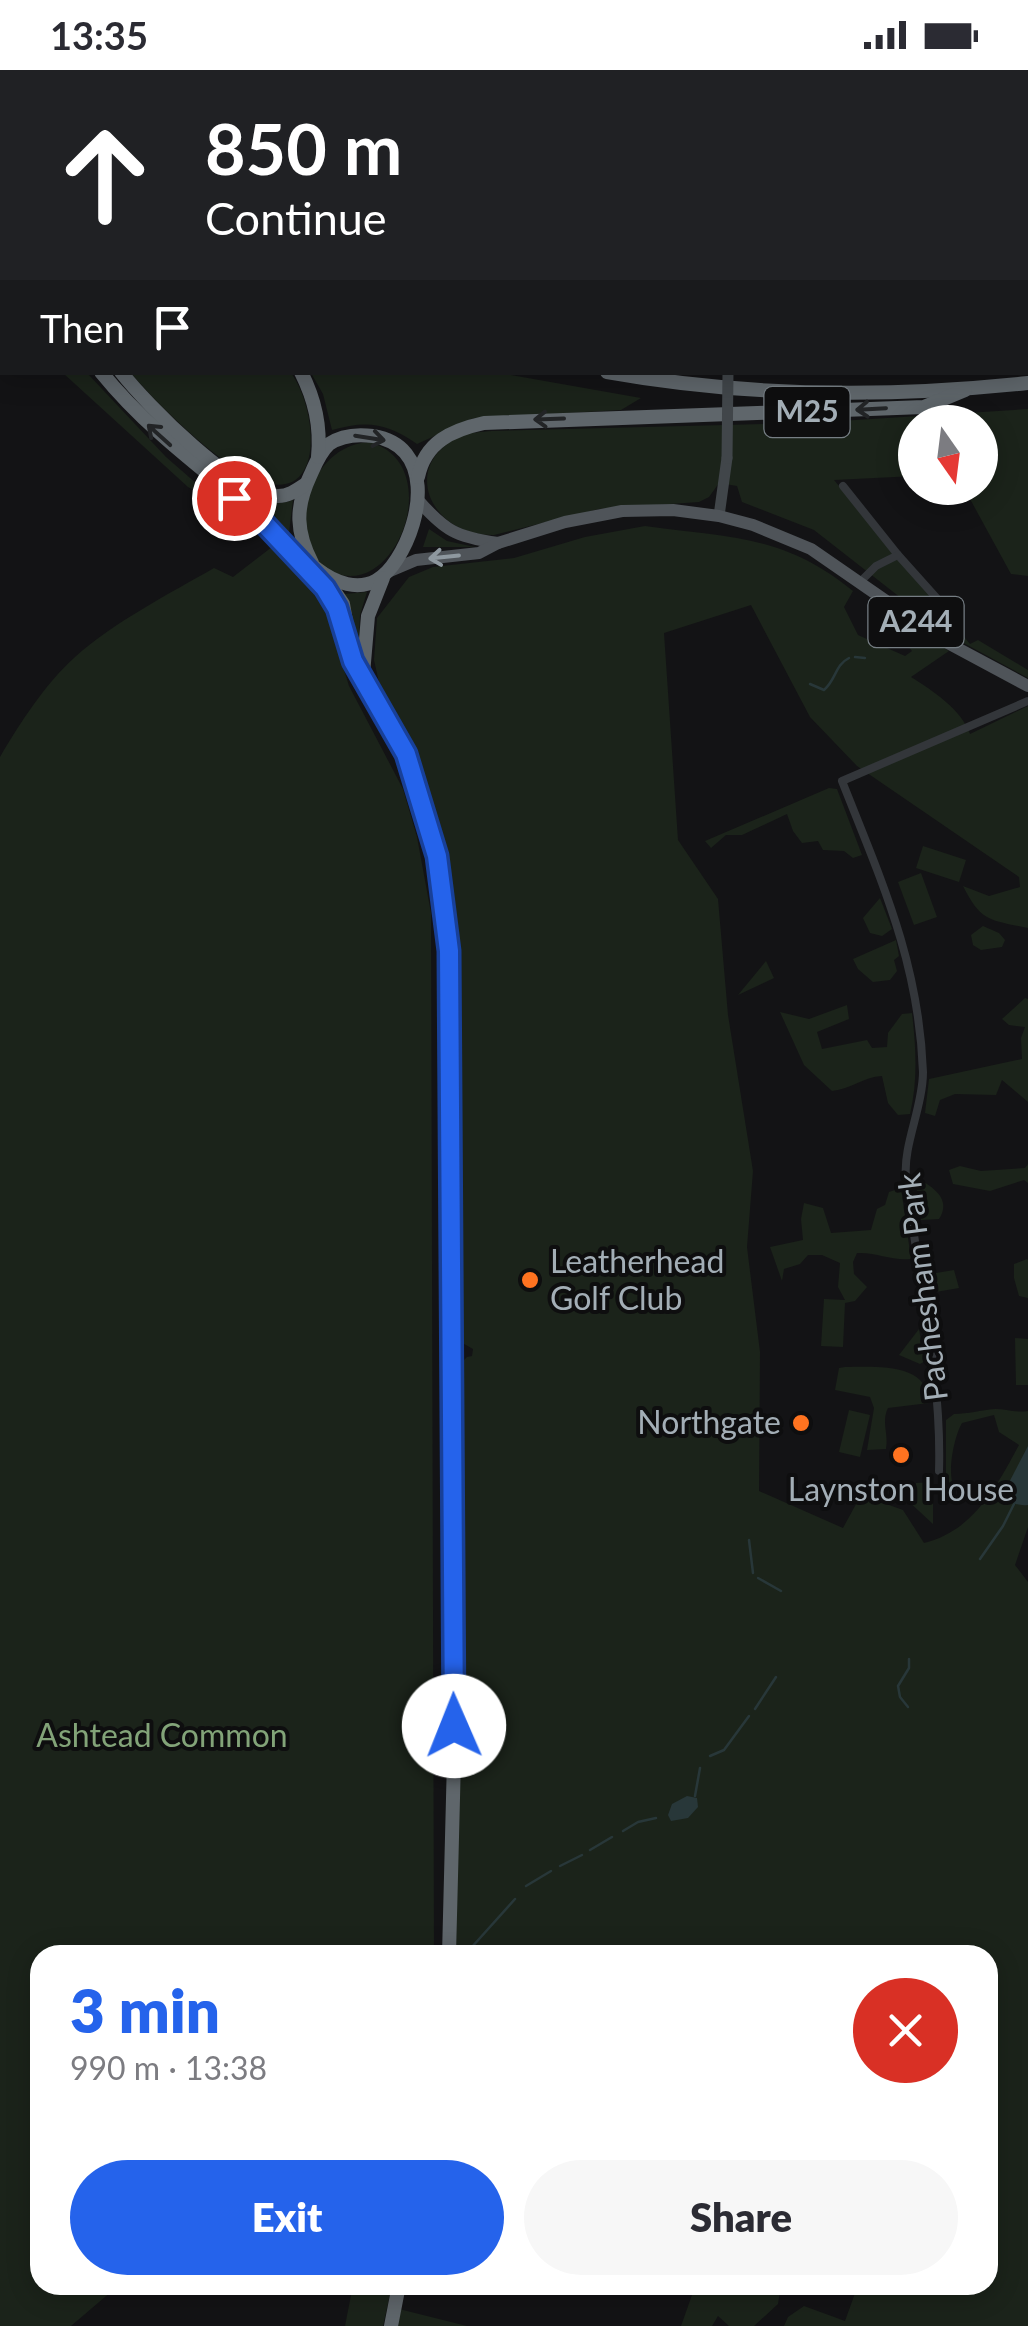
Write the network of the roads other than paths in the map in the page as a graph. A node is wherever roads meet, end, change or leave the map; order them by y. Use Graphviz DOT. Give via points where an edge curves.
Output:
graph roads {
  1 [pos="104,375"];
  2 [pos="124,375"];
  3 [pos="303,375"];
  4 [pos="629,375"];
  5 [pos="728,375"];
  6 [pos="1028,383"];
  7 [pos="965,390"];
  8 [pos="318,458"];
  9 [pos="418,478"];
  10 [pos="306,484"];
  11 [pos="843,486"];
  12 [pos="417,499"];
  13 [pos="719,516"];
  14 [pos="261,520"];
  15 [pos="498,543"];
  16 [pos="898,555"];
  17 [pos="317,568"];
  18 [pos="387,574"];
  19 [pos="861,581"];
  20 [pos="958,622"];
  21 [pos="347,641"];
  22 [pos="363,674"];
  23 [pos="1028,686"];
  24 [pos="1028,701"];
  25 [pos="939,1470"];
  26 [pos="449,1945"];
  27 [pos="397,2295"];
  28 [pos="390,2326"];
  14 -- 1 [label="highway, one-way" via="156,434"];
  2 -- 10 [label="highway" via="172,426 255,490 277,496"];
  3 -- 8 [label="highway" via="320,431"];
  4 -- 7 [label="highway, M25" via="749,391"];
  5 -- 13 [label="main road, bridge"];
  6 -- 7 [label="highway, M25"];
  7 -- 9 [label="highway, M25, one-way" via="924,406 484,423 457,429 430,448"];
  8 -- 9 [label="highway, one-way" via="341,438 380,437 410,456"];
  8 -- 10 [label="highway"];
  9 -- 12 [label="highway"];
  10 -- 17 [label="highway" via="298,531"];
  11 -- 16 [label="street"];
  12 -- 15 [label="main road" via="452,533"];
  12 -- 18 [label="highway" via="411,532"];
  13 -- 15 [label="main road, A244" via="622,511"];
  13 -- 19 [label="main road, A244" via="785,536"];
  14 -- 17 [label="highway"];
  14 -- 21 [label="highway" via="325,588"];
  15 -- 18 [label="main road, A244, one-way" via="416,560"];
  16 -- 19 [label="street"];
  16 -- 20 [label="street"];
  17 -- 18 [label="highway" via="350,585"];
  17 -- 21 [label="highway" via="343,604"];
  18 -- 22 [label="highway" via="368,616"];
  19 -- 23 [label="main road, A244" via="944,641"];
  21 -- 22 [label="highway"];
  22 -- 26 [label="highway" via="406,754 424,810 449,951"];
  24 -- 25 [label="street, Pachesham Park" via="842,781 902,933 916,992 923,1076 905,1170 941,1438"];
  27 -- 28 [label="highway"];
}
